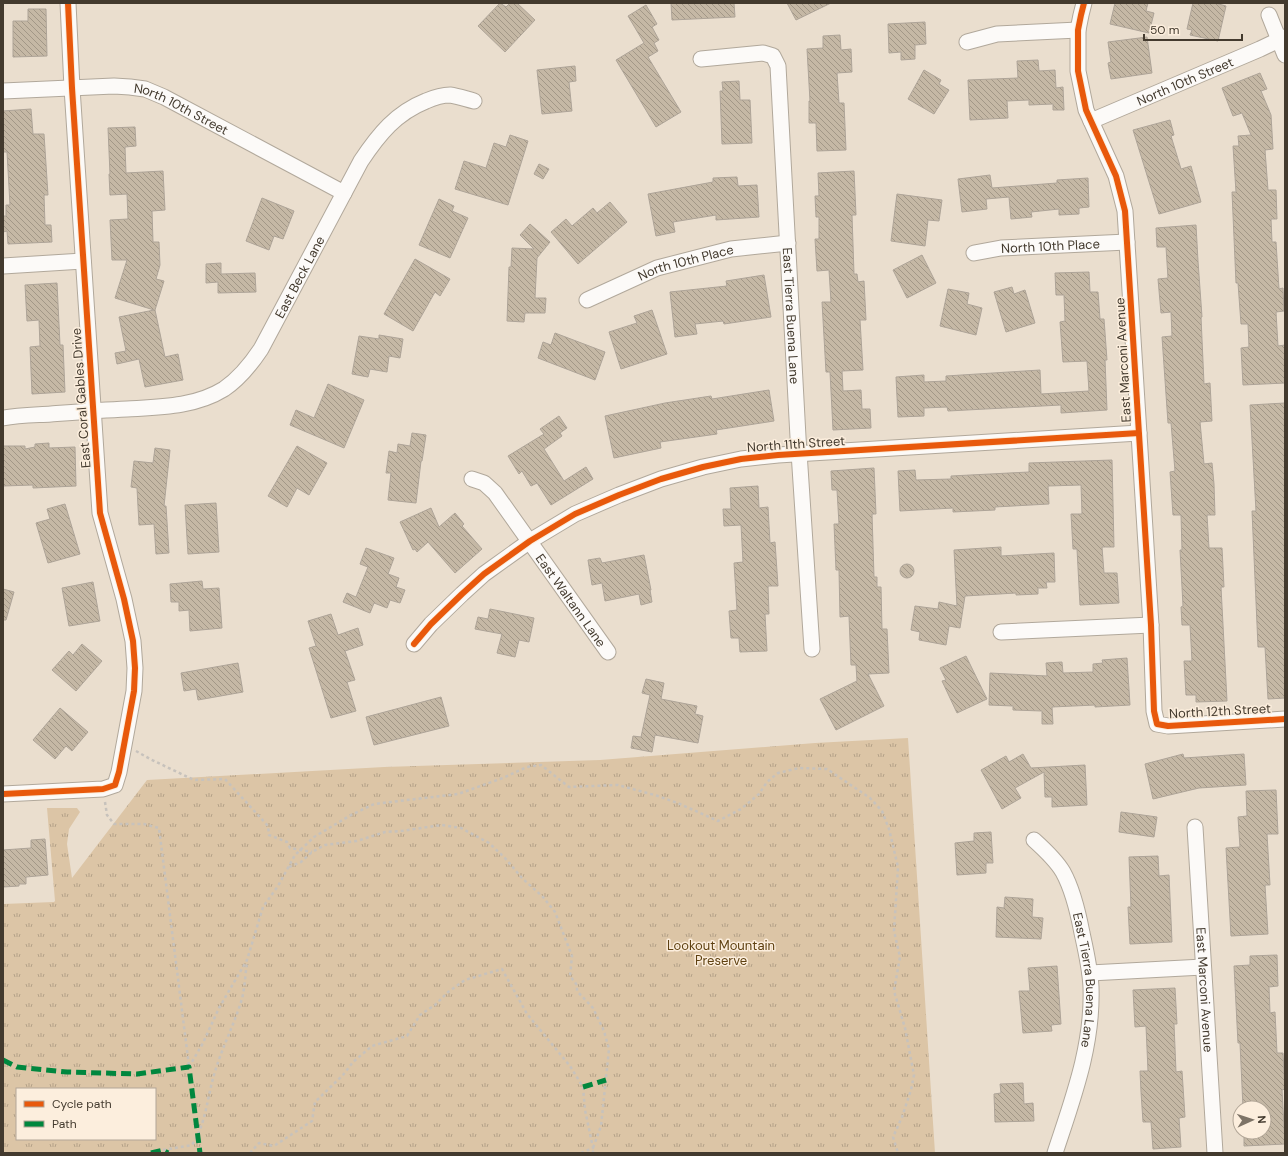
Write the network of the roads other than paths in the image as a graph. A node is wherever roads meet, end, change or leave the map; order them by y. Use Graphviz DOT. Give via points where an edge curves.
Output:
graph roads {
  1 [pos="68,3"];
  2 [pos="1084,3"];
  3 [pos="1269,15"];
  4 [pos="1078,30"];
  5 [pos="1282,39"];
  6 [pos="967,42"];
  7 [pos="1285,55"];
  8 [pos="701,59"];
  9 [pos="72,88"];
  10 [pos="3,91"];
  11 [pos="474,101"];
  12 [pos="1091,121"];
  13 [pos="344,193"];
  14 [pos="1127,242"];
  15 [pos="788,243"];
  16 [pos="974,253"];
  17 [pos="83,261"];
  18 [pos="3,266"];
  19 [pos="587,300"];
  20 [pos="92,411"];
  21 [pos="3,418"];
  22 [pos="1139,433"];
  23 [pos="799,454"];
  24 [pos="472,479"];
  25 [pos="530,541"];
  26 [pos="1151,625"];
  27 [pos="1001,632"];
  28 [pos="414,644"];
  29 [pos="812,649"];
  30 [pos="608,652"];
  31 [pos="1285,719"];
  32 [pos="1157,724"];
  33 [pos="3,794"];
  34 [pos="1195,827"];
  35 [pos="1034,840"];
  36 [pos="1203,967"];
  37 [pos="1090,973"];
  38 [pos="1055,1153"];
  39 [pos="1215,1153"];
  1 -- 9 [label="street, East Coral Gables Drive"];
  2 -- 4 [label="street, East Marconi Avenue"];
  3 -- 5 [label="street"];
  4 -- 6 [label="street" via="997,34"];
  4 -- 12 [label="street, East Marconi Avenue" via="1078,71 1086,110"];
  5 -- 7 [label="street"];
  5 -- 12 [label="street, North 10th Street"];
  8 -- 15 [label="street, East Tierra Buena Lane" via="762,54 772,56 778,66"];
  9 -- 10 [label="street, North 10th Street"];
  9 -- 13 [label="street, North 10th Street" via="114,86 145,89"];
  9 -- 17 [label="street, East Coral Gables Drive"];
  11 -- 13 [label="street, East Beck Lane" via="448,95 414,106 393,121 376,139"];
  12 -- 14 [label="street, East Marconi Avenue" via="1116,176 1125,211"];
  13 -- 20 [label="street, East Beck Lane" via="261,349 239,377 224,389 183,405"];
  14 -- 16 [label="street, North 10th Place" via="1001,248"];
  14 -- 22 [label="street, East Marconi Avenue"];
  15 -- 19 [label="street, North 10th Place" via="731,249 657,268"];
  15 -- 23 [label="street, East Tierra Buena Lane"];
  17 -- 18 [label="street"];
  17 -- 20 [label="street, East Coral Gables Drive"];
  20 -- 21 [label="street"];
  20 -- 33 [label="street, East Coral Gables Drive" via="100,513 133,641 134,691 119,772 109,787"];
  22 -- 23 [label="street, North 11th Street"];
  22 -- 26 [label="street, East Marconi Avenue"];
  23 -- 25 [label="street, North 11th Street" via="741,459 662,478 575,514"];
  23 -- 29 [label="street, East Tierra Buena Lane"];
  24 -- 25 [label="street, East Waltann Lane" via="484,483 495,493"];
  25 -- 28 [label="street, North 11th Street" via="467,589"];
  25 -- 30 [label="street, East Waltann Lane"];
  26 -- 27 [label="street"];
  26 -- 32 [label="street, East Marconi Avenue" via="1154,711"];
  31 -- 32 [label="street, North 12th Street" via="1168,726"];
  34 -- 36 [label="street, East Marconi Avenue"];
  35 -- 37 [label="street, East Tierra Buena Lane" via="1063,871 1080,920"];
  36 -- 37 [label="street"];
  36 -- 39 [label="street, East Marconi Avenue"];
  37 -- 38 [label="street, East Tierra Buena Lane" via="1090,1010 1084,1062"];
}
